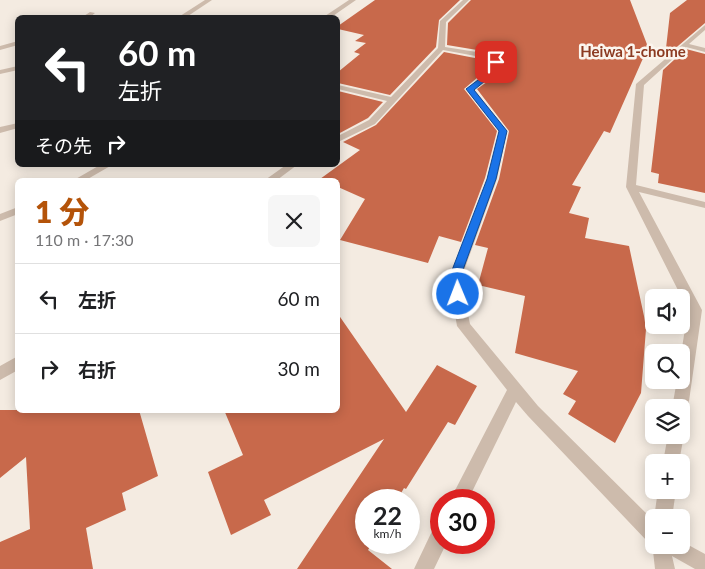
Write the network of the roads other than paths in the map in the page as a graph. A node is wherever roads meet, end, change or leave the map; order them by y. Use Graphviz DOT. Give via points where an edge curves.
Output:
graph roads {
  1 [pos="209,0"];
  2 [pos="353,0"];
  3 [pos="466,0"];
  4 [pos="92,13"];
  5 [pos="89,15"];
  6 [pos="185,15"];
  7 [pos="330,15"];
  8 [pos="705,27"];
  9 [pos="15,44"];
  10 [pos="684,45"];
  11 [pos="0,48"];
  12 [pos="441,48"];
  13 [pos="705,50"];
  14 [pos="15,69"];
  15 [pos="0,72"];
  16 [pos="340,87"];
  17 [pos="392,100"];
  18 [pos="15,126"];
  19 [pos="0,130"];
  20 [pos="340,137"];
  21 [pos="103,167"];
  22 [pos="289,167"];
  23 [pos="83,178"];
  24 [pos="273,178"];
  25 [pos="631,187"];
  26 [pos="705,205"];
  27 [pos="15,211"];
  28 [pos="0,218"];
  29 [pos="15,364"];
  30 [pos="0,374"];
  31 [pos="515,389"];
  32 [pos="681,399"];
  33 [pos="465,489"];
  34 [pos="645,525"];
  35 [pos="431,554"];
  36 [pos="662,554"];
  37 [pos="687,554"];
  38 [pos="705,564"];
  39 [pos="424,569"];
  40 [pos="664,569"];
  1 -- 6 [label="street"];
  2 -- 7 [label="street"];
  3 -- 12 [label="street" via="443,21"];
  4 -- 5 [label="street"];
  8 -- 10 [label="street"];
  9 -- 11 [label="street"];
  10 -- 13 [label="street"];
  10 -- 25 [label="street" via="640,84"];
  12 -- 17 [label="street"];
  12 -- 31 [label="street" via="483,55 496,62 497,68 470,89 503,131 492,179 455,278 464,326"];
  14 -- 15 [label="street"];
  16 -- 17 [label="street"];
  17 -- 20 [label="street" via="372,122"];
  18 -- 19 [label="street"];
  21 -- 23 [label="street"];
  22 -- 24 [label="street"];
  25 -- 26 [label="street"];
  25 -- 32 [label="street" via="695,310"];
  27 -- 28 [label="street"];
  29 -- 30 [label="street"];
  31 -- 33 [label="street"];
  31 -- 34 [label="street" via="532,411"];
  35 -- 39 [label="street"];
  36 -- 40 [label="street"];
  37 -- 38 [label="street"];
}
